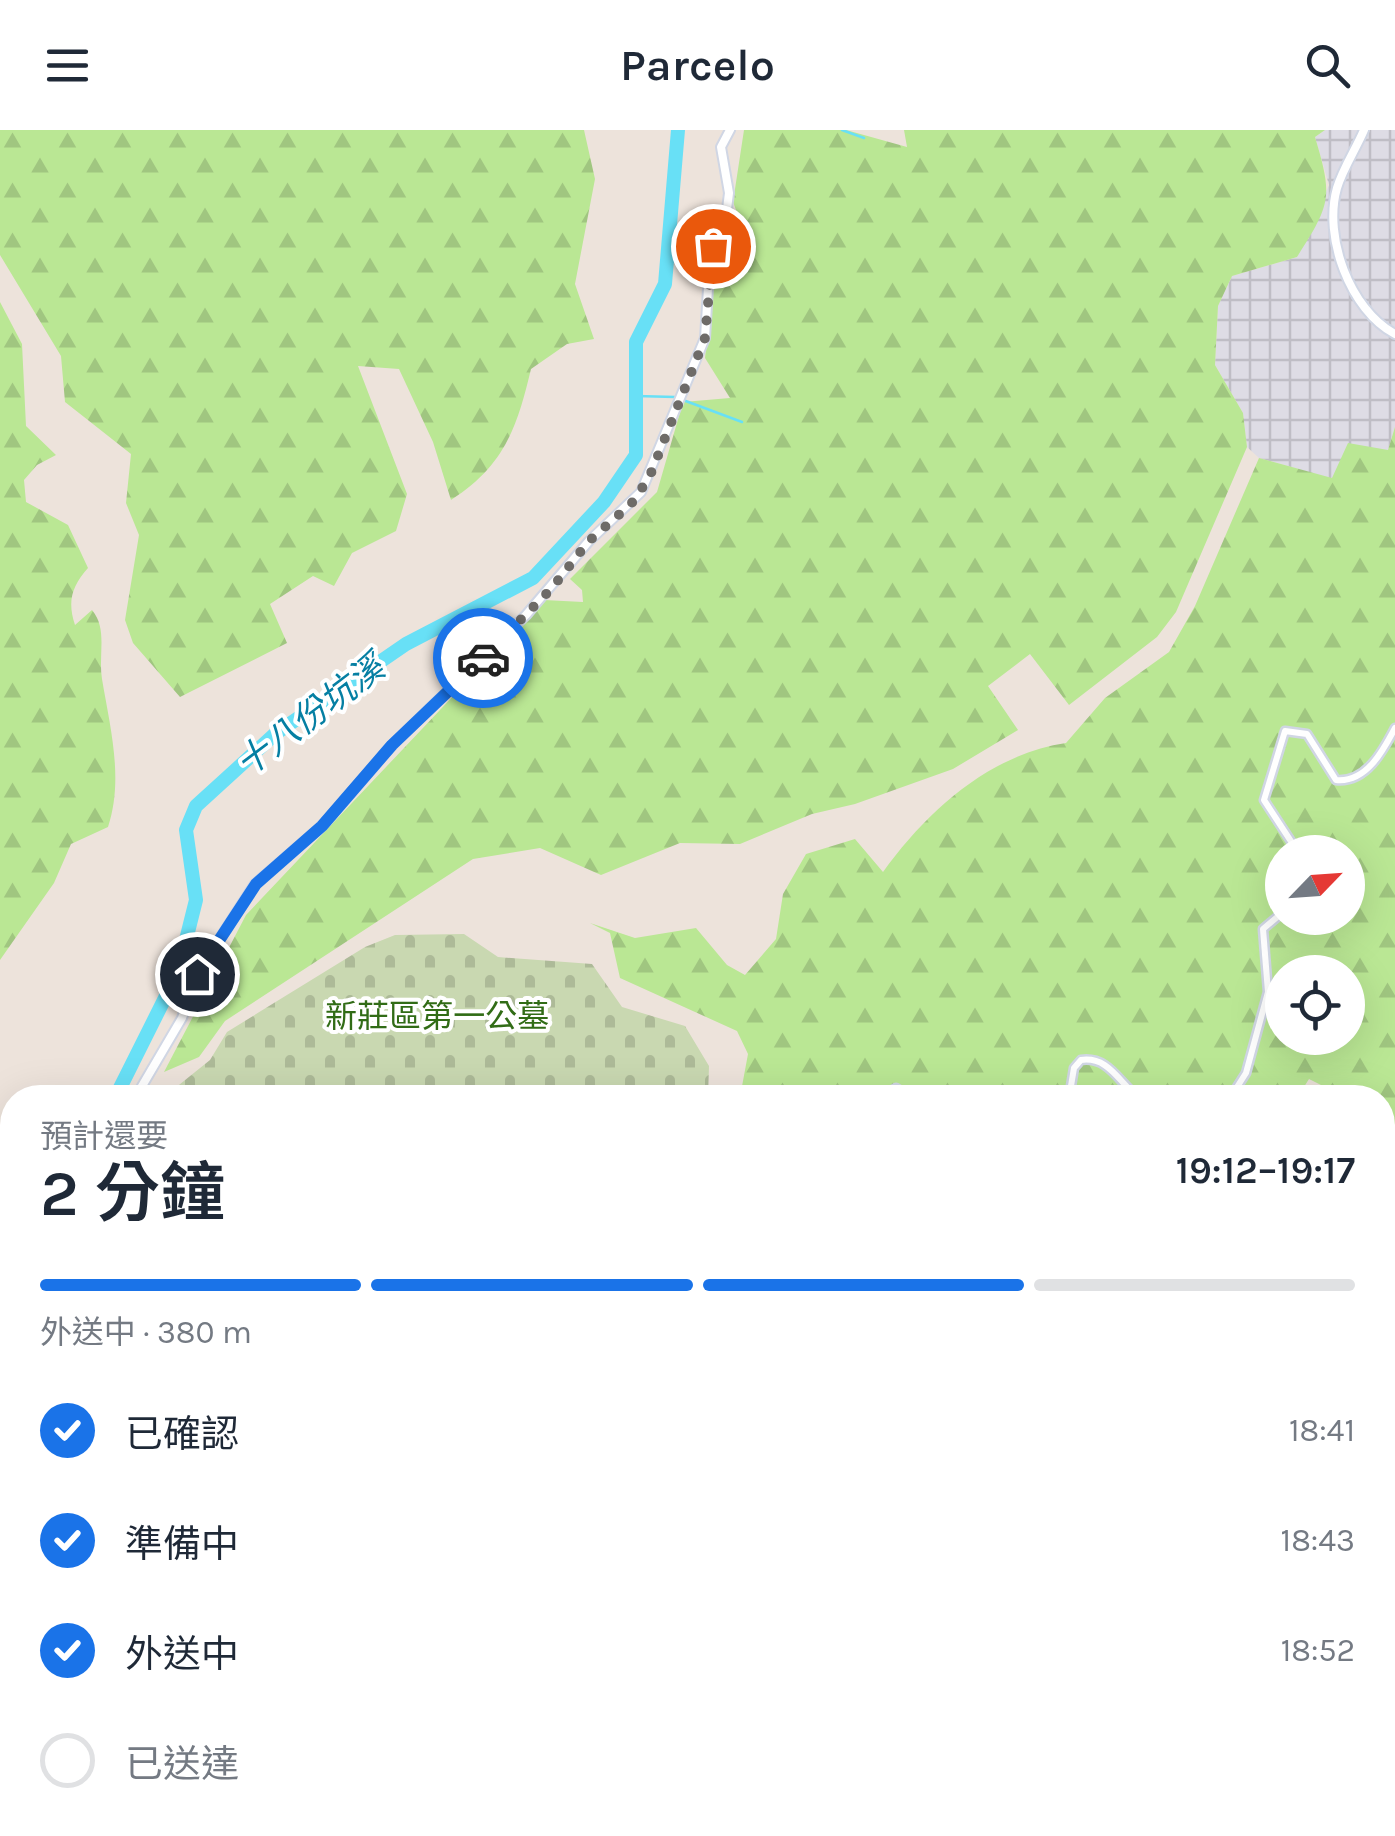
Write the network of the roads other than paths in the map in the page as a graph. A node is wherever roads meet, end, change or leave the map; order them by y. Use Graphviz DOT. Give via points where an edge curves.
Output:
graph roads {
  1 [pos="730,130"];
  2 [pos="1364,130"];
  3 [pos="1395,334"];
  4 [pos="1395,728"];
  5 [pos="1287,835"];
  6 [pos="1265,927"];
  7 [pos="143,1085"];
  8 [pos="1071,1085"];
  9 [pos="1127,1085"];
  10 [pos="1238,1085"];
  1 -- 7 [label="street" via="721,147 729,193 710,255 705,338 641,492 392,745 322,826 256,884 197,974 182,1018"];
  2 -- 3 [label="street" via="1337,188 1336,242 1362,303"];
  4 -- 5 [label="street" via="1362,775 1348,782 1336,780 1307,734 1286,731 1264,800"];
  6 -- 10 [label="street" via="1268,992"];
  8 -- 9 [label="street" via="1074,1068 1091,1059"];
}
